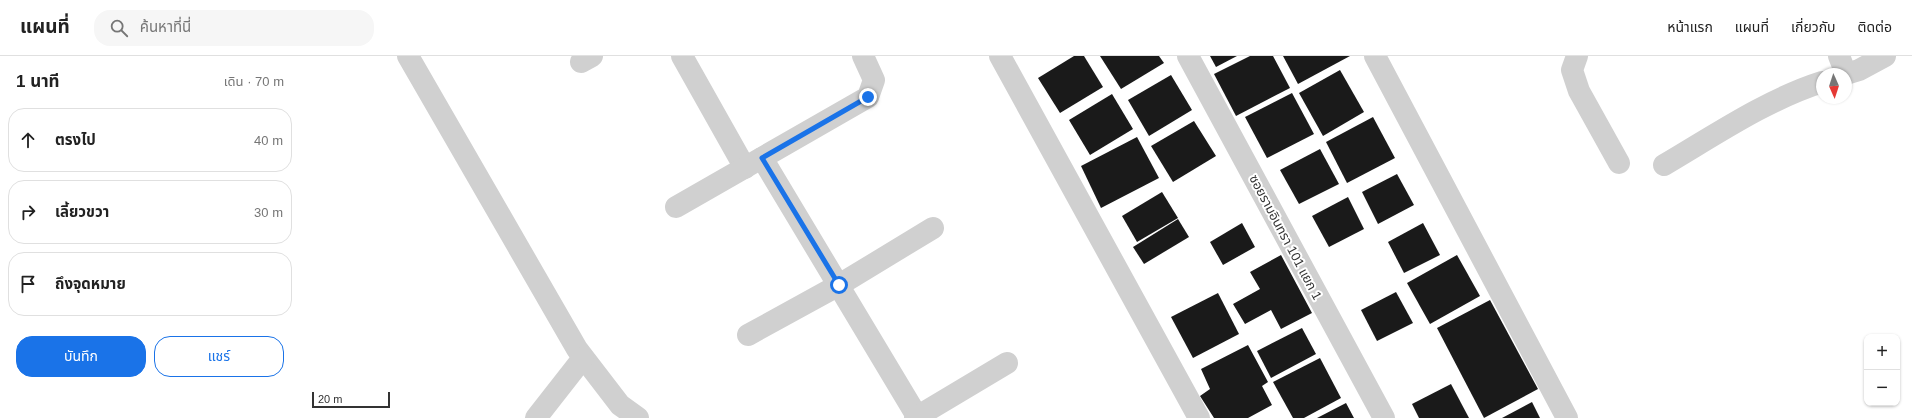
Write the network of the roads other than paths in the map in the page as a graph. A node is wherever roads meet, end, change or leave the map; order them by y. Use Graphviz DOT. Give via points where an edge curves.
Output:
graph roads {
  1 [pos="408,56"];
  2 [pos="682,56"];
  3 [pos="863,56"];
  4 [pos="1000,56"];
  5 [pos="1188,56"];
  6 [pos="1375,56"];
  7 [pos="1577,56"];
  8 [pos="1839,56"];
  9 [pos="1885,56"];
  10 [pos="1816,84"];
  11 [pos="753,163"];
  12 [pos="1619,163"];
  13 [pos="1664,165"];
  14 [pos="676,208"];
  15 [pos="933,228"];
  16 [pos="839,285"];
  17 [pos="748,335"];
  18 [pos="583,358"];
  19 [pos="1007,363"];
  20 [pos="536,418"];
  21 [pos="638,418"];
  22 [pos="917,418"];
  23 [pos="1200,418"];
  24 [pos="1384,418"];
  25 [pos="1567,418"];
  1 -- 18 [label="street"];
  2 -- 11 [label="street"];
  3 -- 11 [label="street" via="874,80 868,97"];
  4 -- 23 [label="street"];
  5 -- 24 [label="street, ซอยรามอินทรา 101 แยก 1"];
  6 -- 25 [label="street"];
  7 -- 12 [label="street" via="1572,70 1579,91"];
  8 -- 9 [label="street" via="1846,74"];
  10 -- 13 [label="street" via="1759,110"];
  11 -- 14 [label="street"];
  11 -- 16 [label="street"];
  15 -- 16 [label="street"];
  16 -- 17 [label="street"];
  16 -- 22 [label="street"];
  18 -- 20 [label="street"];
  18 -- 21 [label="street" via="620,405"];
  19 -- 22 [label="street"];
}
